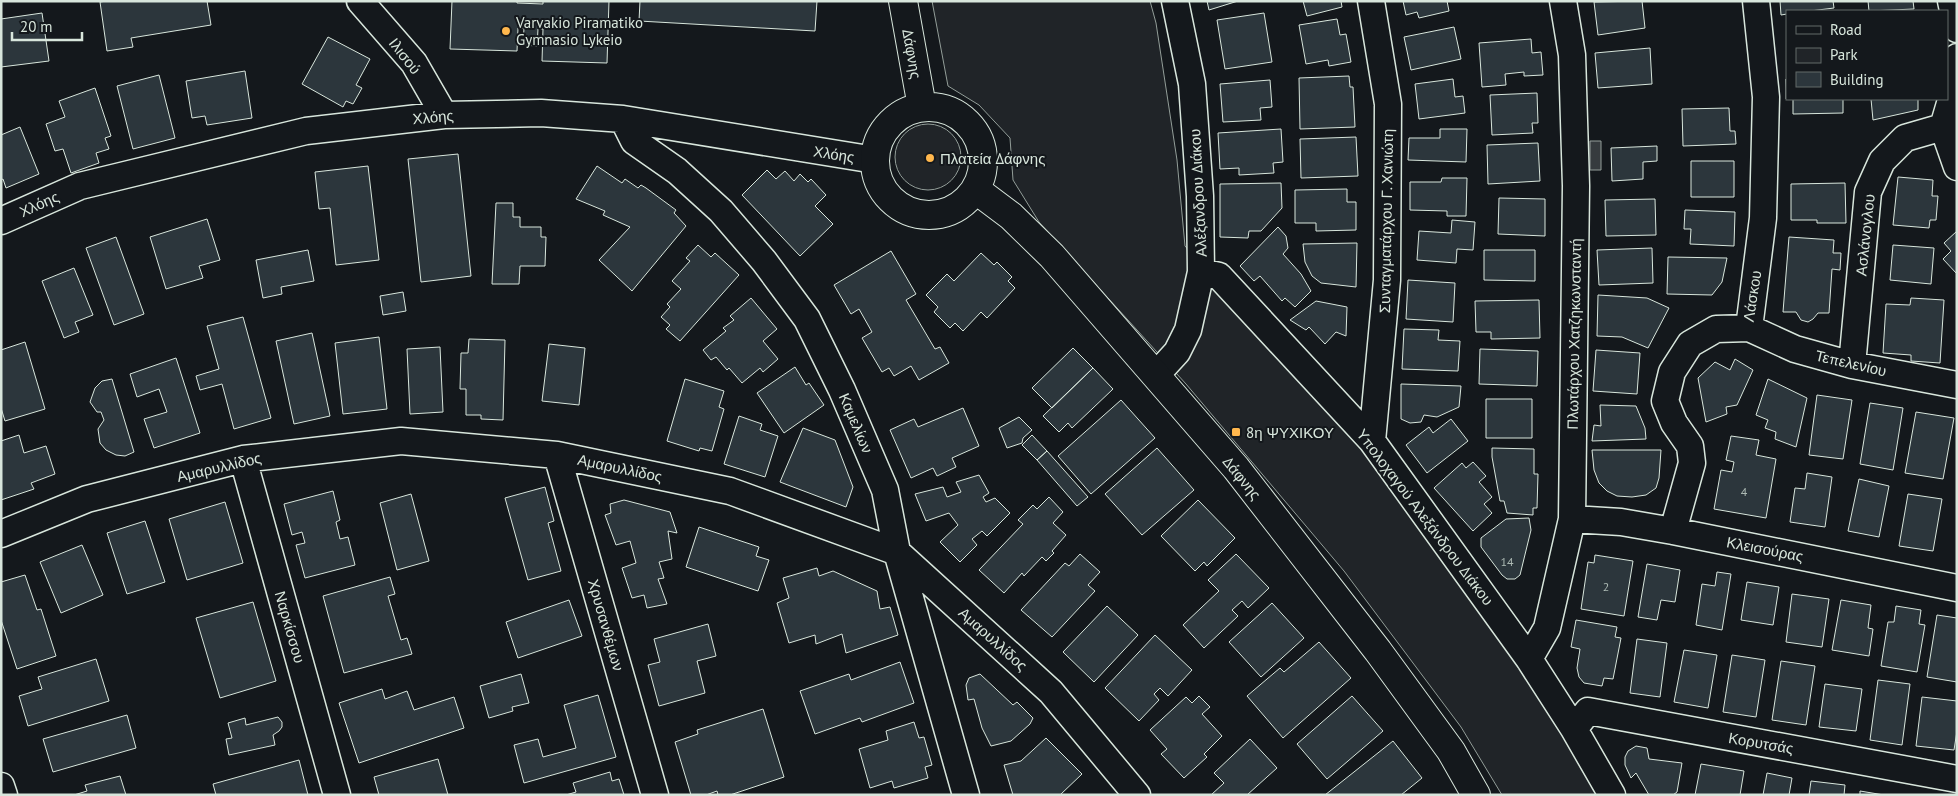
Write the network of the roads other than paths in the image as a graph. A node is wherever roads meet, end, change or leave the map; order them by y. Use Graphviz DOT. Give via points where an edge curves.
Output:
graph roads {
  1 [pos="360,1"];
  2 [pos="903,1"];
  3 [pos="1175,1"];
  4 [pos="1371,1"];
  5 [pos="1563,1"];
  6 [pos="1756,1"];
  7 [pos="1951,1"];
  8 [pos="1957,29"];
  9 [pos="1957,58"];
  10 [pos="922,107"];
  11 [pos="444,115"];
  12 [pos="623,120"];
  13 [pos="1943,128"];
  14 [pos="875,160"];
  15 [pos="1957,167"];
  16 [pos="975,189"];
  17 [pos="1,221"];
  18 [pos="1201,272"];
  19 [pos="1749,328"];
  20 [pos="1852,365"];
  21 [pos="1156,375"];
  22 [pos="1957,385"];
  23 [pos="1372,441"];
  24 [pos="557,455"];
  25 [pos="243,459"];
  26 [pos="1572,519"];
  27 [pos="1672,531"];
  28 [pos="1,534"];
  29 [pos="897,552"];
  30 [pos="1957,588"];
  31 [pos="1529,659"];
  32 [pos="1574,729"];
  33 [pos="1957,779"];
  34 [pos="1,786"];
  35 [pos="4,795"];
  36 [pos="337,795"];
  37 [pos="655,795"];
  38 [pos="966,795"];
  39 [pos="1137,795"];
  40 [pos="1476,795"];
  41 [pos="1612,795"];
  1 -- 11 [label="street, Ιλισού" via="414,63"];
  2 -- 10 [label="main road, Δάφνης"];
  3 -- 18 [label="street, Αλέξανδρου Διάκου" via="1192,84 1200,196"];
  4 -- 23 [label="street, Συνταγματάρχου Γ. Χανιώτη" via="1388,104 1387,280"];
  5 -- 26 [label="street, Πλωτάρχου Χατζηκωνσταντή" via="1572,55 1576,186"];
  6 -- 19 [label="street, Λάσκου" via="1766,97 1763,218"];
  7 -- 8 [label="street"];
  9 -- 13 [label="street"];
  10 -- 14 [label="main road" via="904,113 888,125 878,141"];
  10 -- 16 [label="main road" via="956,113 979,139 982,173"];
  11 -- 12 [label="street, Χλόης" via="541,113"];
  11 -- 17 [label="street, Χλόης" via="288,136 80,186"];
  12 -- 14 [label="street, Χλόης"];
  12 -- 29 [label="street, Καμελίων" via="634,141 677,171 721,211 807,319 885,490"];
  13 -- 15 [label="street"];
  13 -- 20 [label="street, Ασλάνογλου" via="1905,138 1882,161 1868,192"];
  14 -- 16 [label="main road" via="878,178 886,193 898,205 914,213 931,215 948,211 964,202"];
  16 -- 21 [label="main road, Δάφνης" via="1011,216 1052,256"];
  18 -- 21 [label="street, Αλέξανδρου Διάκου" via="1188,330 1178,352"];
  18 -- 23 [label="street, Υπολοχαγού Αλεξάνδρου Διάκου" via="1219,276"];
  19 -- 20 [label="street, Τεπελενίου" via="1795,349"];
  19 -- 27 [label="street, Λάσκου" via="1716,329 1690,344 1672,372 1665,401 1674,423 1690,446 1692,463"];
  20 -- 22 [label="street, Τεπελενίου"];
  21 -- 40 [label="main road, Δάφνης" via="1236,468 1378,651 1451,751"];
  23 -- 31 [label="street, Υπολοχαγού Αλεξάνδρου Διάκου"];
  24 -- 25 [label="street, Αμαρυλλίδος" via="401,441"];
  24 -- 29 [label="street, Αμαρυλλίδος" via="730,491"];
  24 -- 37 [label="street, Χρυσανθέμων"];
  25 -- 28 [label="street, Αμαρυλλίδος" via="87,499"];
  25 -- 36 [label="street, Ναρκίσσου"];
  26 -- 27 [label="street, Κλεισούρας" via="1621,522"];
  26 -- 31 [label="street, Πλωτάρχου Χατζηκωνσταντή" via="1547,628"];
  27 -- 30 [label="street, Κλεισούρας"];
  29 -- 38 [label="street, Καμελίων"];
  29 -- 39 [label="street, Αμαρυλλίδος" via="1050,692"];
  31 -- 32 [label="street, Υπολοχαγού Αλεξάνδρου Διάκου"];
  32 -- 33 [label="street, Κορυτσάς" via="1588,711"];
  32 -- 41 [label="street, Υπολοχαγού Αλεξάνδρου Διάκου"];
  34 -- 35 [label="street"];
}
